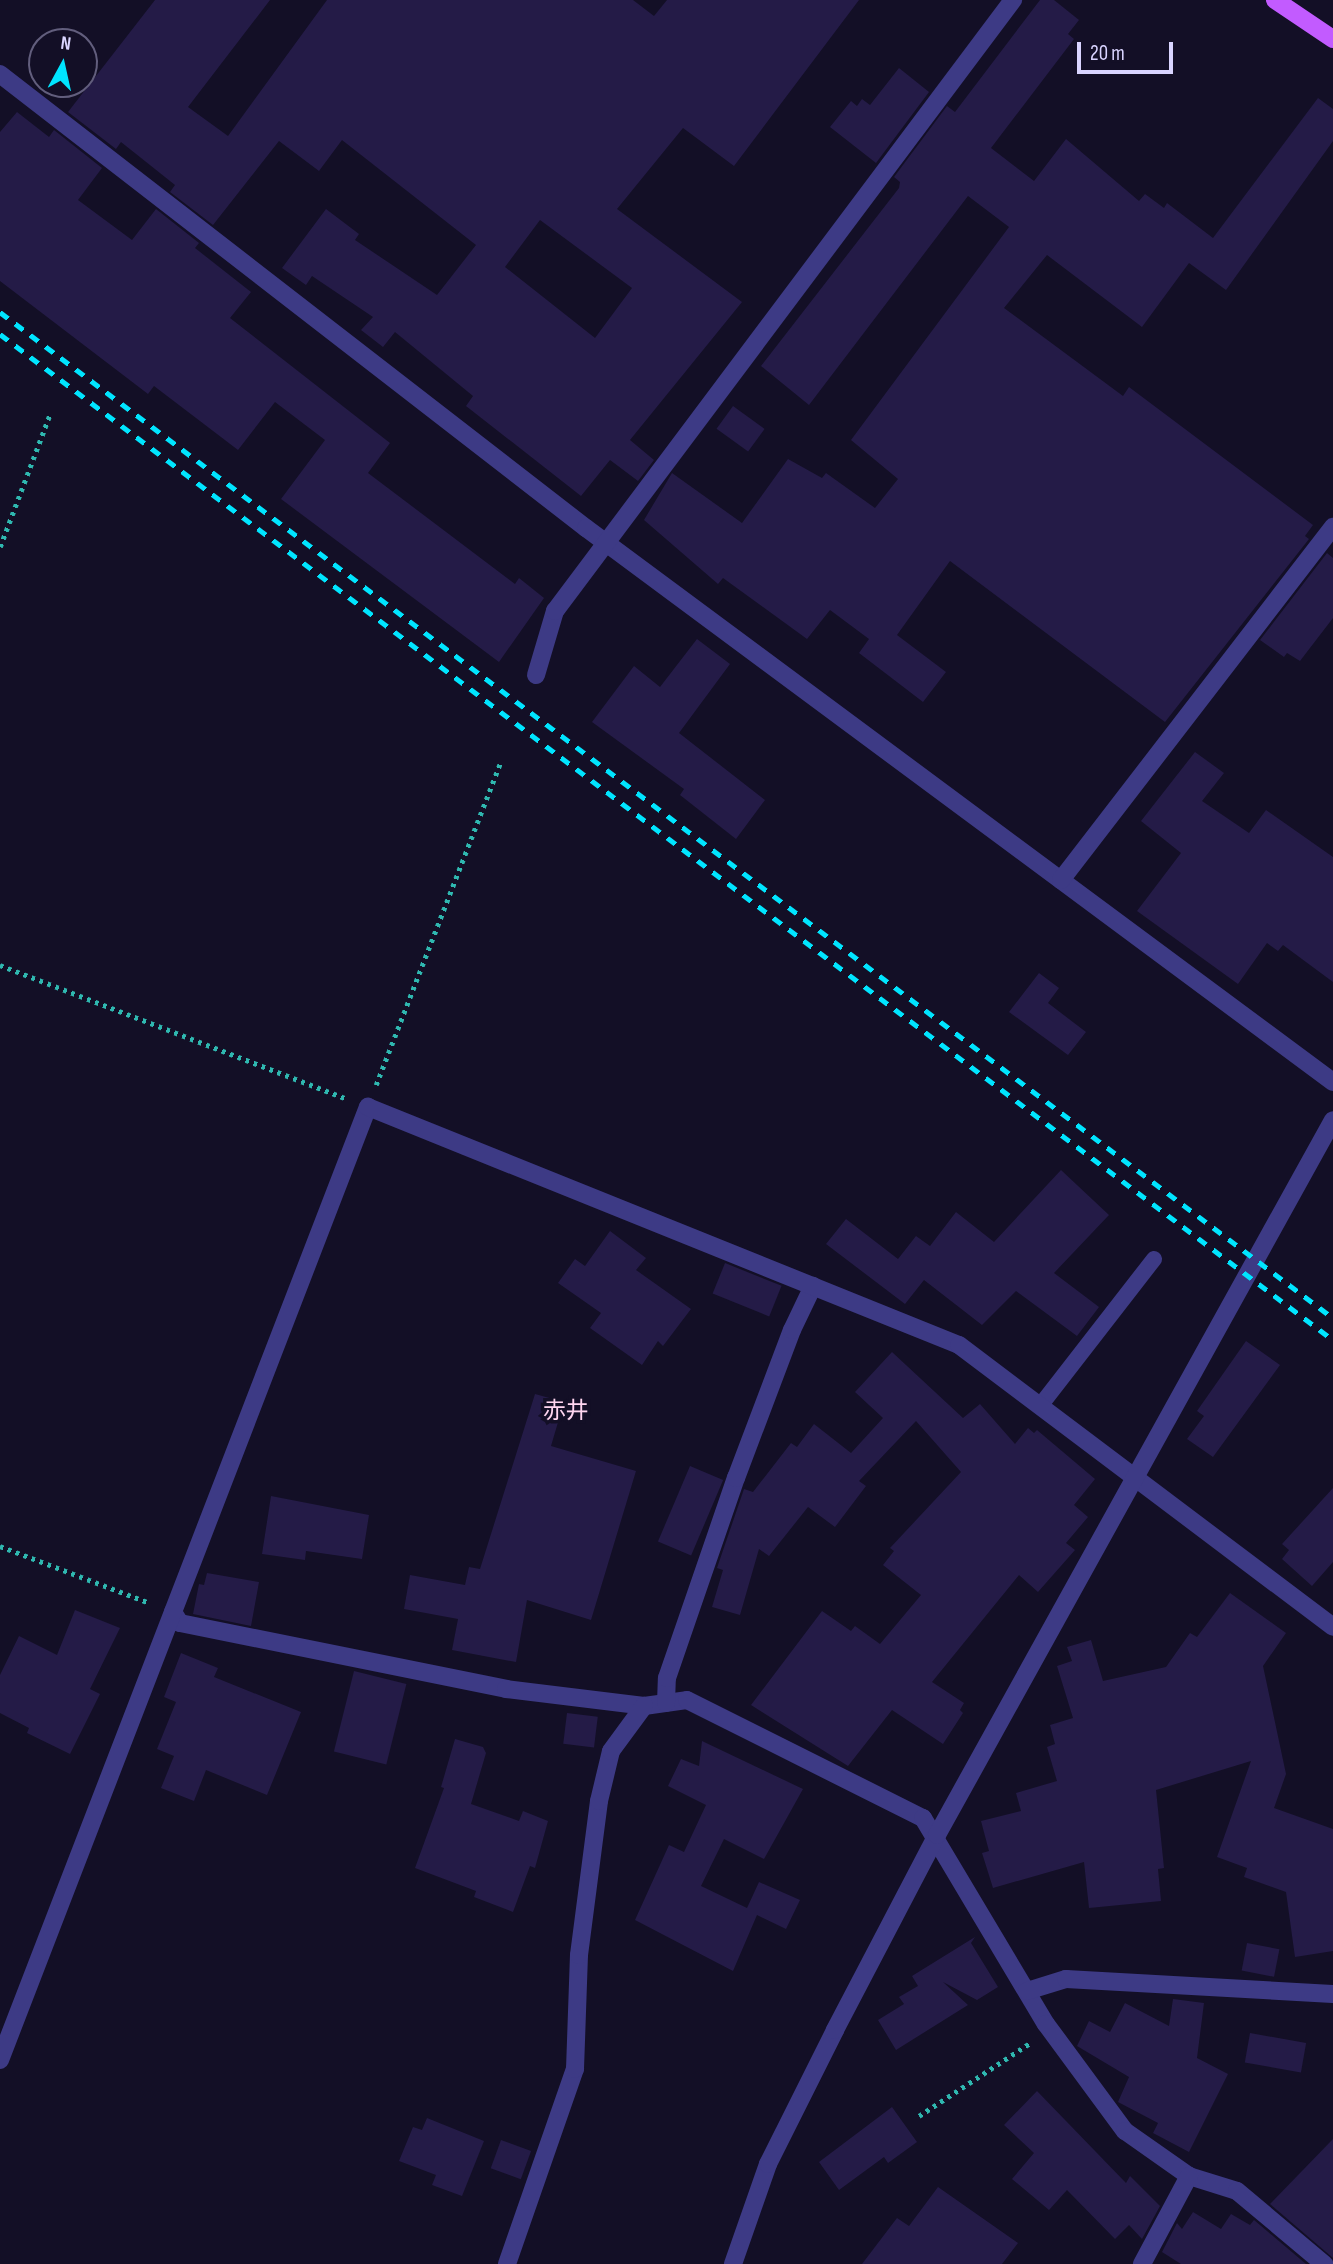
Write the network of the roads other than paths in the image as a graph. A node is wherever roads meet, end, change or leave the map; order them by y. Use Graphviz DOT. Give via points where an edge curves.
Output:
graph roads {
  1 [pos="1013,0"];
  2 [pos="1275,0"];
  3 [pos="1333,39"];
  4 [pos="0,74"];
  5 [pos="1333,527"];
  6 [pos="607,543"];
  7 [pos="536,674"];
  8 [pos="1061,880"];
  9 [pos="1333,1082"];
  10 [pos="1333,1120"];
  11 [pos="1154,1259"];
  12 [pos="813,1286"];
  13 [pos="1040,1406"];
  14 [pos="1135,1478"];
  15 [pos="173,1612"];
  16 [pos="1333,1627"];
  17 [pos="666,1703"];
  18 [pos="644,1706"];
  19 [pos="937,1835"];
  20 [pos="1027,1991"];
  21 [pos="1333,1994"];
  22 [pos="0,2060"];
  23 [pos="1189,2176"];
  24 [pos="507,2264"];
  25 [pos="733,2264"];
  26 [pos="1142,2264"];
  27 [pos="1324,2264"];
  1 -- 6 [label="street"];
  2 -- 3 [label="main road"];
  4 -- 6 [label="street"];
  5 -- 8 [label="street"];
  6 -- 7 [label="street" via="555,611"];
  6 -- 8 [label="street"];
  8 -- 9 [label="street"];
  10 -- 14 [label="street"];
  11 -- 13 [label="lane"];
  12 -- 13 [label="street" via="959,1345"];
  12 -- 15 [label="street" via="368,1107"];
  12 -- 17 [label="street" via="736,1478 667,1678"];
  13 -- 14 [label="street"];
  14 -- 16 [label="street"];
  14 -- 19 [label="street"];
  15 -- 18 [label="street" via="180,1623 506,1689"];
  15 -- 22 [label="street"];
  17 -- 18 [label="street"];
  17 -- 19 [label="street" via="687,1700 923,1818"];
  18 -- 24 [label="street" via="611,1751 608,1763 579,1955 575,2069"];
  19 -- 20 [label="street"];
  19 -- 25 [label="street" via="768,2164"];
  20 -- 21 [label="street" via="1066,1979"];
  20 -- 23 [label="street" via="1050,2030 1125,2131"];
  23 -- 26 [label="street"];
  23 -- 27 [label="street" via="1237,2191"];
}
